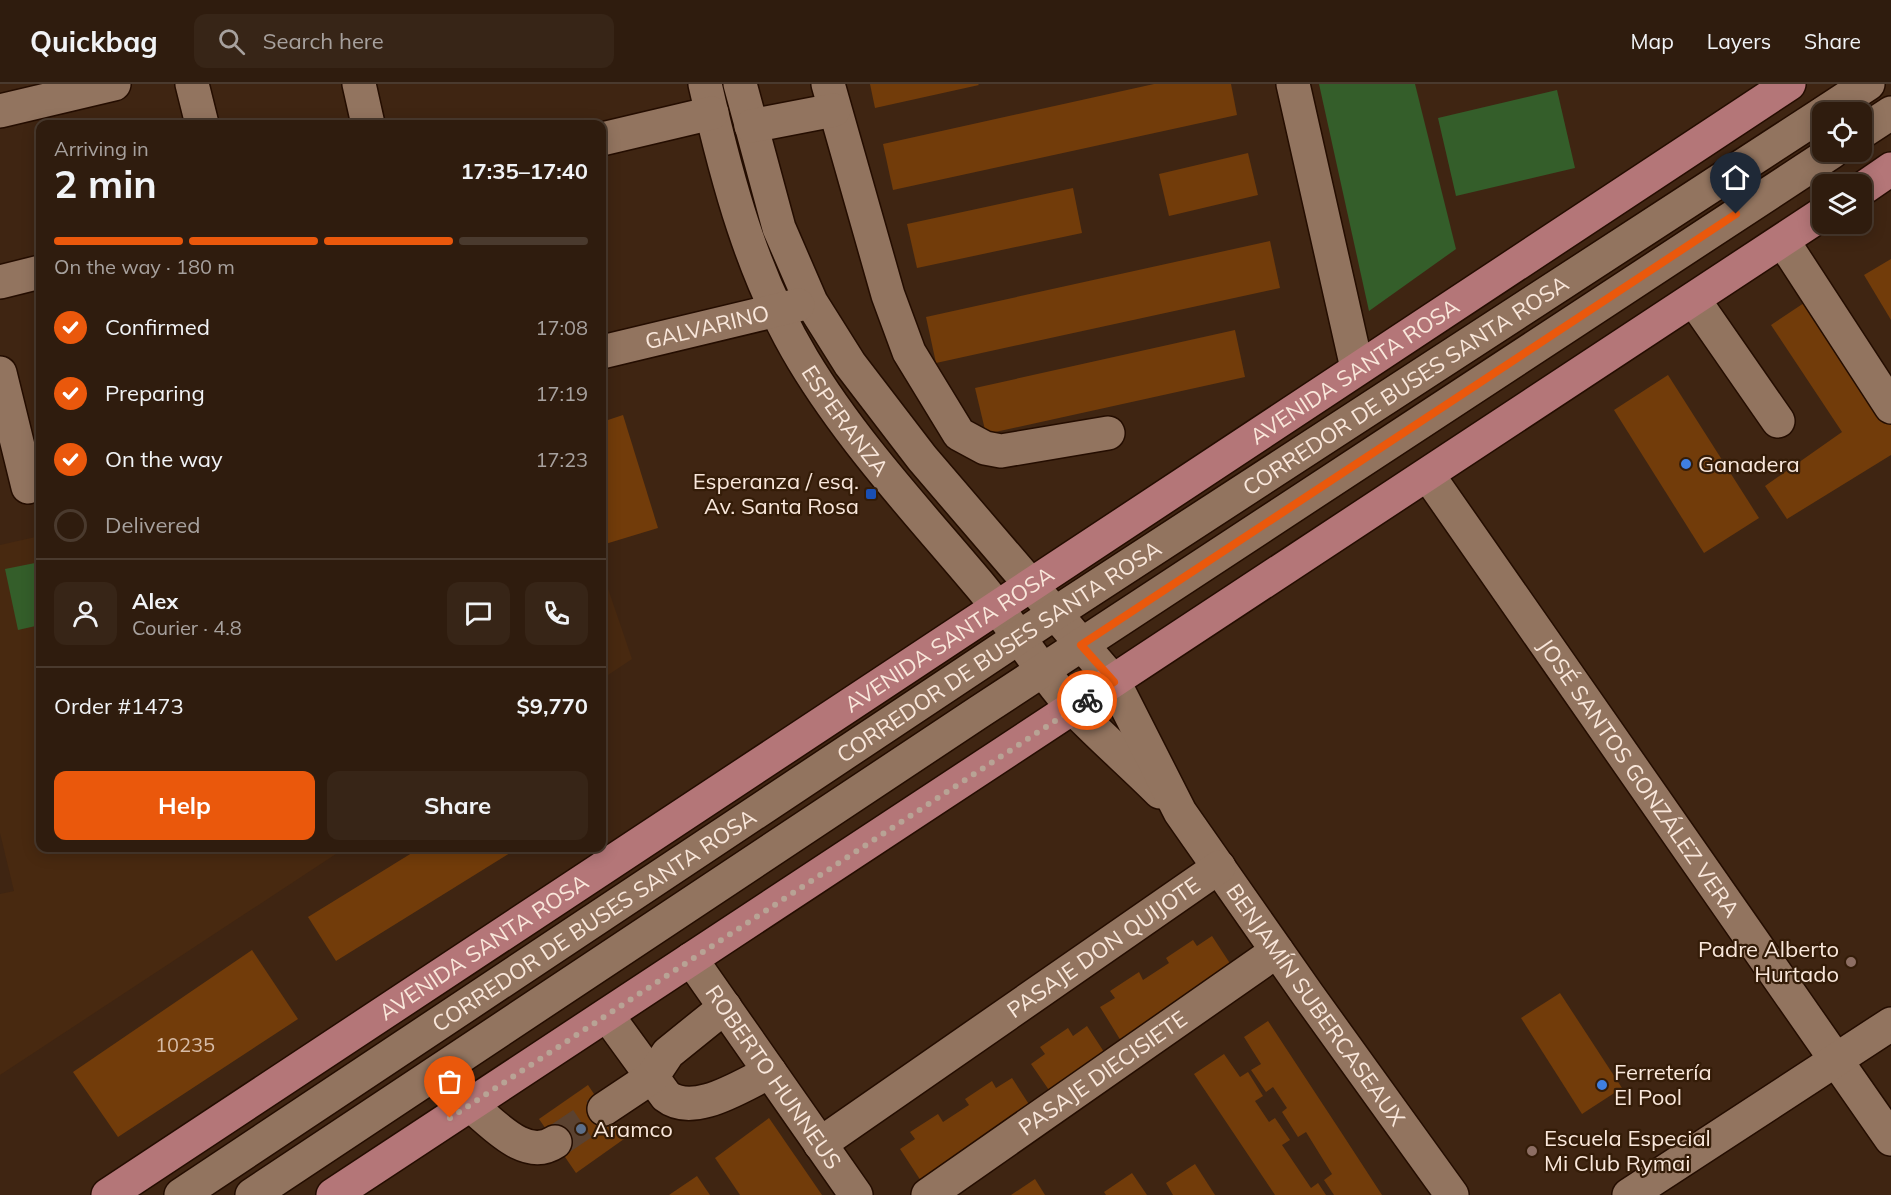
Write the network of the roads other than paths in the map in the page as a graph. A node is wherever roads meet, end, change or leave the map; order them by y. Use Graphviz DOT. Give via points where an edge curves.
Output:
graph roads {
  1 [pos="192,84"];
  2 [pos="359,84"];
  3 [pos="740,84"];
  4 [pos="1293,84"];
  5 [pos="1789,84"];
  6 [pos="1868,84"];
  7 [pos="97,86"];
  8 [pos="831,97"];
  9 [pos="708,99"];
  10 [pos="1841,102"];
  11 [pos="0,111"];
  12 [pos="1891,113"];
  13 [pos="201,120"];
  14 [pos="367,120"];
  15 [pos="1812,121"];
  16 [pos="1872,125"];
  17 [pos="751,126"];
  18 [pos="606,137"];
  19 [pos="1817,162"];
  20 [pos="1891,169"];
  21 [pos="1872,182"];
  22 [pos="1812,221"];
  23 [pos="1783,241"];
  24 [pos="36,273"];
  25 [pos="0,282"];
  26 [pos="1694,300"];
  27 [pos="811,302"];
  28 [pos="777,310"];
  29 [pos="606,351"];
  30 [pos="1357,368"];
  31 [pos="0,373"];
  32 [pos="1891,407"];
  33 [pos="1778,421"];
  34 [pos="1108,433"];
  35 [pos="1428,475"];
  36 [pos="23,488"];
  37 [pos="1028,584"];
  38 [pos="997,606"];
  39 [pos="1054,614"];
  40 [pos="1020,637"];
  41 [pos="1081,645"];
  42 [pos="1044,669"];
  43 [pos="1114,682"];
  44 [pos="1074,709"];
  45 [pos="1180,812"];
  46 [pos="1219,867"];
  47 [pos="1277,951"];
  48 [pos="691,959"];
  49 [pos="531,962"];
  50 [pos="725,1007"];
  51 [pos="607,1015"];
  52 [pos="1891,1024"];
  53 [pos="1836,1060"];
  54 [pos="770,1072"];
  55 [pos="652,1077"];
  56 [pos="470,1105"];
  57 [pos="604,1109"];
  58 [pos="225,1117"];
  59 [pos="1891,1139"];
  60 [pos="555,1142"];
  61 [pos="820,1144"];
  62 [pos="108,1195"];
  63 [pos="181,1195"];
  64 [pos="252,1195"];
  65 [pos="333,1195"];
  66 [pos="856,1195"];
  67 [pos="928,1195"];
  68 [pos="1452,1195"];
  69 [pos="1629,1195"];
  1 -- 13 [label="street"];
  2 -- 14 [label="street"];
  3 -- 17 [label="street, ESPERANZA"];
  4 -- 30 [label="street"];
  5 -- 30 [label="main road, AVENIDA SANTA ROSA"];
  6 -- 10 [label="street, CORREDOR DE BUSES SANTA ROSA"];
  7 -- 11 [label="street"];
  8 -- 17 [label="street"];
  8 -- 34 [label="street" via="897,324 923,379 959,434 985,448 1001,450"];
  9 -- 18 [label="street"];
  9 -- 28 [label="street, ESPERANZA" via="742,228"];
  12 -- 16 [label="street"];
  15 -- 39 [label="street, CORREDOR DE BUSES SANTA ROSA"];
  17 -- 27 [label="street, ESPERANZA" via="779,228"];
  19 -- 41 [label="street, CORREDOR DE BUSES SANTA ROSA"];
  20 -- 21 [label="main road"];
  22 -- 23 [label="main road"];
  23 -- 26 [label="main road"];
  23 -- 32 [label="street"];
  24 -- 25 [label="street"];
  26 -- 33 [label="street"];
  26 -- 35 [label="main road"];
  27 -- 28 [label="street, GALVARINO"];
  27 -- 37 [label="street, ESPERANZA" via="882,409"];
  28 -- 29 [label="street, GALVARINO"];
  28 -- 38 [label="street, ESPERANZA" via="802,358 856,438"];
  30 -- 37 [label="main road, AVENIDA SANTA ROSA"];
  31 -- 36 [label="street"];
  35 -- 43 [label="main road"];
  35 -- 53 [label="street, JOSÉ SANTOS GONZÁLEZ VERA"];
  37 -- 38 [label="main road, AVENIDA SANTA ROSA"];
  37 -- 39 [label="street, ESPERANZA"];
  38 -- 40 [label="street, ESPERANZA"];
  38 -- 58 [label="main road, AVENIDA SANTA ROSA"];
  39 -- 40 [label="street, CORREDOR DE BUSES SANTA ROSA"];
  39 -- 41 [label="street, ESPERANZA"];
  40 -- 42 [label="street, ESPERANZA"];
  40 -- 49 [label="street, CORREDOR DE BUSES SANTA ROSA"];
  41 -- 42 [label="street, CORREDOR DE BUSES SANTA ROSA"];
  41 -- 43 [label="street, ESPERANZA"];
  42 -- 44 [label="street, ESPERANZA"];
  42 -- 64 [label="street, CORREDOR DE BUSES SANTA ROSA"];
  43 -- 44 [label="main road"];
  43 -- 45 [label="street, BENJAMÍN SUBERCASEAUX"];
  44 -- 45 [label="street, BENJAMÍN SUBERCASEAUX"];
  44 -- 48 [label="main road"];
  45 -- 46 [label="street, BENJAMÍN SUBERCASEAUX"];
  46 -- 47 [label="street, BENJAMÍN SUBERCASEAUX"];
  46 -- 61 [label="street, PASAJE DON QUIJOTE"];
  47 -- 67 [label="street, PASAJE DIECISIETE"];
  47 -- 68 [label="street, BENJAMÍN SUBERCASEAUX"];
  48 -- 50 [label="street, ROBERTO HUNNEUS"];
  48 -- 51 [label="main road"];
  49 -- 58 [label="street" via="329,1072"];
  49 -- 63 [label="street, CORREDOR DE BUSES SANTA ROSA"];
  50 -- 54 [label="street, ROBERTO HUNNEUS"];
  50 -- 55 [label="street" via="668,1053"];
  51 -- 55 [label="street"];
  51 -- 56 [label="main road"];
  52 -- 53 [label="street"];
  53 -- 59 [label="street, JOSÉ SANTOS GONZÁLEZ VERA"];
  53 -- 69 [label="street"];
  54 -- 55 [label="street" via="689,1106 673,1102"];
  54 -- 61 [label="street, ROBERTO HUNNEUS"];
  55 -- 57 [label="street"];
  56 -- 60 [label="street" via="522,1145 536,1149"];
  56 -- 65 [label="main road"];
  58 -- 62 [label="main road, AVENIDA SANTA ROSA"];
  61 -- 66 [label="street, ROBERTO HUNNEUS"];
}
